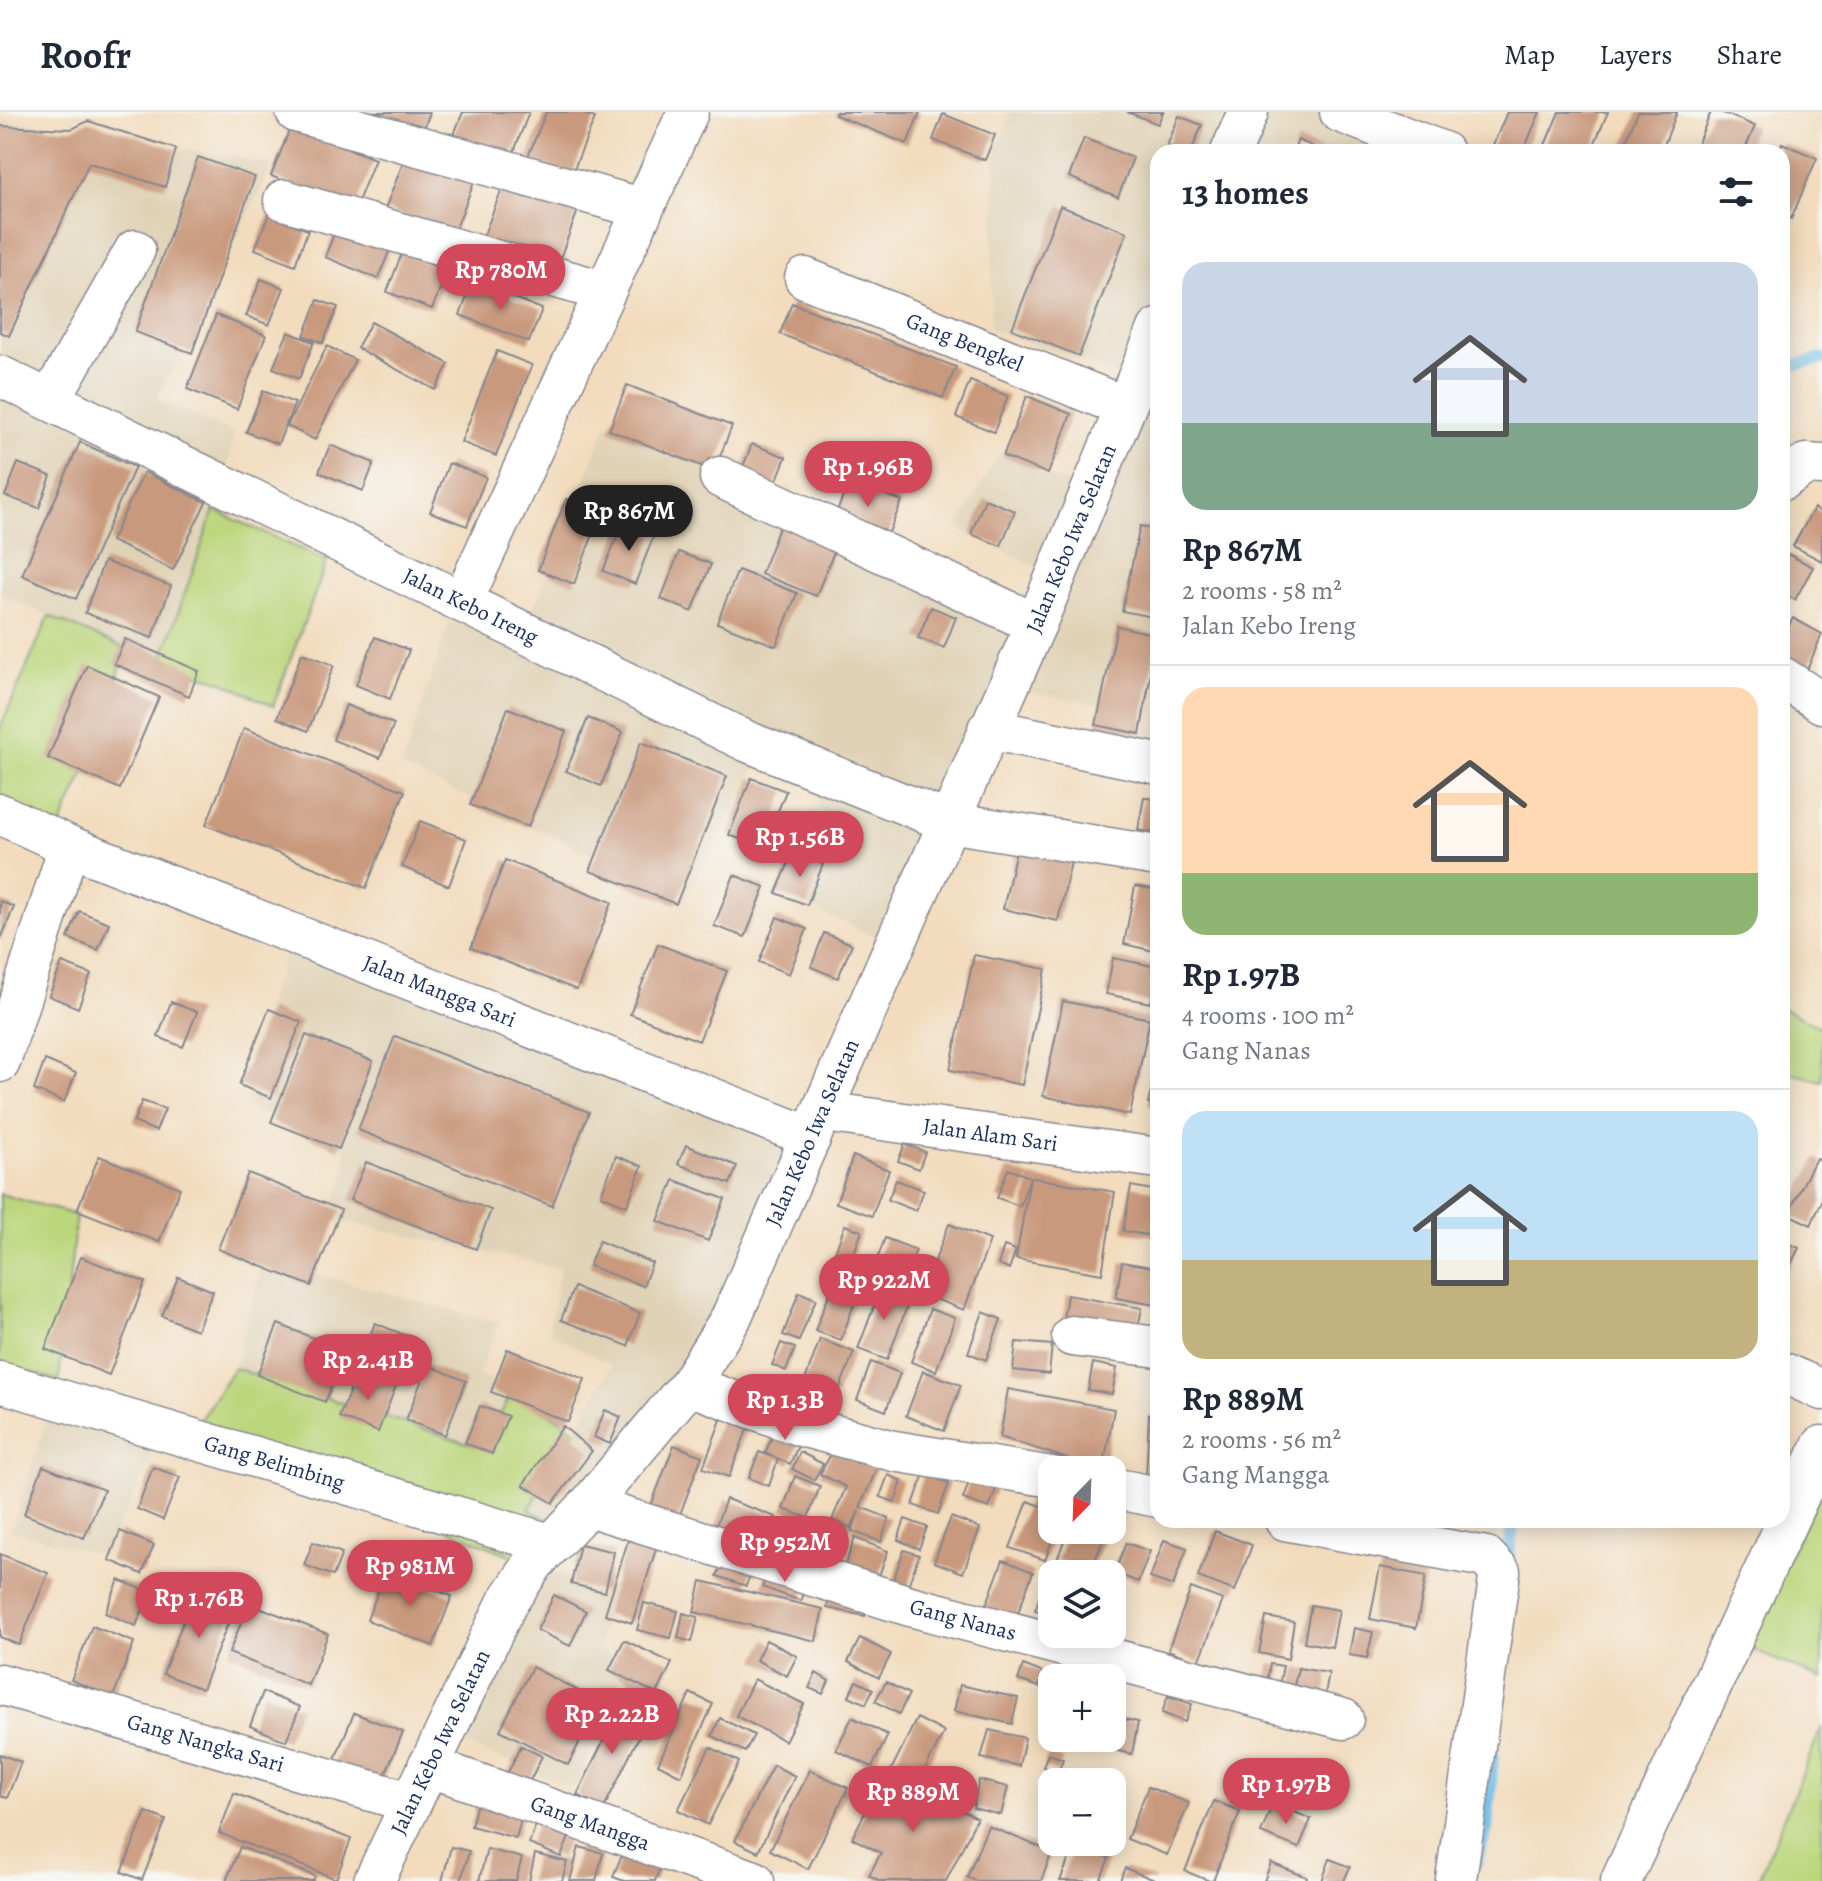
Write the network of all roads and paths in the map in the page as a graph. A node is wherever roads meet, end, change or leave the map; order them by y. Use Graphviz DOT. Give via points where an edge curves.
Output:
graph roads {
  1 [pos="296,112"];
  2 [pos="688,112"];
  3 [pos="1248,112"];
  4 [pos="1340,112"];
  5 [pos="1234,144"];
  6 [pos="1422,144"];
  7 [pos="284,200"];
  8 [pos="641,208"];
  9 [pos="135,250"];
  10 [pos="805,278"];
  11 [pos="603,291"];
  12 [pos="1150,348"];
  13 [pos="0,376"];
  14 [pos="50,400"];
  15 [pos="1125,407"];
  16 [pos="1822,465"];
  17 [pos="1790,475"];
  18 [pos="720,477"];
  19 [pos="462,602"];
  20 [pos="1036,624"];
  21 [pos="1790,682"];
  22 [pos="1822,703"];
  23 [pos="988,729"];
  24 [pos="1150,762"];
  25 [pos="0,814"];
  26 [pos="949,822"];
  27 [pos="69,846"];
  28 [pos="1150,855"];
  29 [pos="0,1062"];
  30 [pos="817,1125"];
  31 [pos="1150,1157"];
  32 [pos="1072,1336"];
  33 [pos="1150,1346"];
  34 [pos="1790,1376"];
  35 [pos="0,1382"];
  36 [pos="689,1385"];
  37 [pos="1822,1390"];
  38 [pos="1822,1446"];
  39 [pos="1038,1475"];
  40 [pos="1126,1491"];
  41 [pos="1150,1495"];
  42 [pos="588,1506"];
  43 [pos="1790,1515"];
  44 [pos="1328,1528"];
  45 [pos="1784,1528"];
  46 [pos="550,1544"];
  47 [pos="0,1684"];
  48 [pos="1343,1719"];
  49 [pos="428,1766"];
  50 [pos="410,1802"];
  51 [pos="1456,1879"];
  52 [pos="374,1881"];
  53 [pos="754,1881"];
  54 [pos="1621,1881"];
  1 -- 8 [label="street"];
  2 -- 8 [label="street"];
  3 -- 5 [label="street"];
  4 -- 6 [label="street"];
  7 -- 11 [label="street"];
  8 -- 11 [label="street"];
  9 -- 14 [label="street"];
  10 -- 15 [label="street, Gang Bengkel"];
  11 -- 19 [label="street"];
  12 -- 15 [label="street, Jalan Kebo Iwa Selatan"];
  13 -- 14 [label="street, Jalan Kebo Ireng"];
  14 -- 19 [label="street, Jalan Kebo Ireng"];
  15 -- 20 [label="street, Jalan Kebo Iwa Selatan"];
  16 -- 17 [label="street" via="1806,464"];
  18 -- 20 [label="street"];
  19 -- 26 [label="street, Jalan Kebo Ireng" via="746,741"];
  20 -- 23 [label="street, Jalan Kebo Iwa Selatan"];
  21 -- 22 [label="street"];
  23 -- 24 [label="street"];
  23 -- 26 [label="street, Jalan Kebo Iwa Selatan"];
  25 -- 27 [label="street, Jalan Mangga Sari"];
  26 -- 28 [label="street, Jalan Kebo Ireng"];
  26 -- 30 [label="street, Jalan Kebo Iwa Selatan"];
  27 -- 29 [label="street"];
  27 -- 30 [label="street, Jalan Mangga Sari"];
  30 -- 31 [label="street, Jalan Alam Sari"];
  30 -- 36 [label="street, Jalan Kebo Iwa Selatan" via="731,1318"];
  32 -- 33 [label="street"];
  34 -- 37 [label="street"];
  35 -- 46 [label="street, Gang Belimbing"];
  36 -- 39 [label="street" via="801,1426 894,1451"];
  36 -- 42 [label="street, Jalan Kebo Iwa Selatan"];
  38 -- 43 [label="street"];
  40 -- 41 [label="street"];
  42 -- 46 [label="street, Jalan Kebo Iwa Selatan"];
  42 -- 48 [label="street, Gang Nanas" via="910,1606"];
  44 -- 51 [label="street" via="1486,1557 1500,1572"];
  45 -- 54 [label="street"];
  46 -- 49 [label="street, Jalan Kebo Iwa Selatan" via="507,1603"];
  47 -- 50 [label="street, Gang Nangka Sari"];
  49 -- 50 [label="street, Jalan Kebo Iwa Selatan"];
  49 -- 53 [label="street, Gang Mangga"];
  50 -- 52 [label="street, Jalan Kebo Iwa Selatan"];
}
